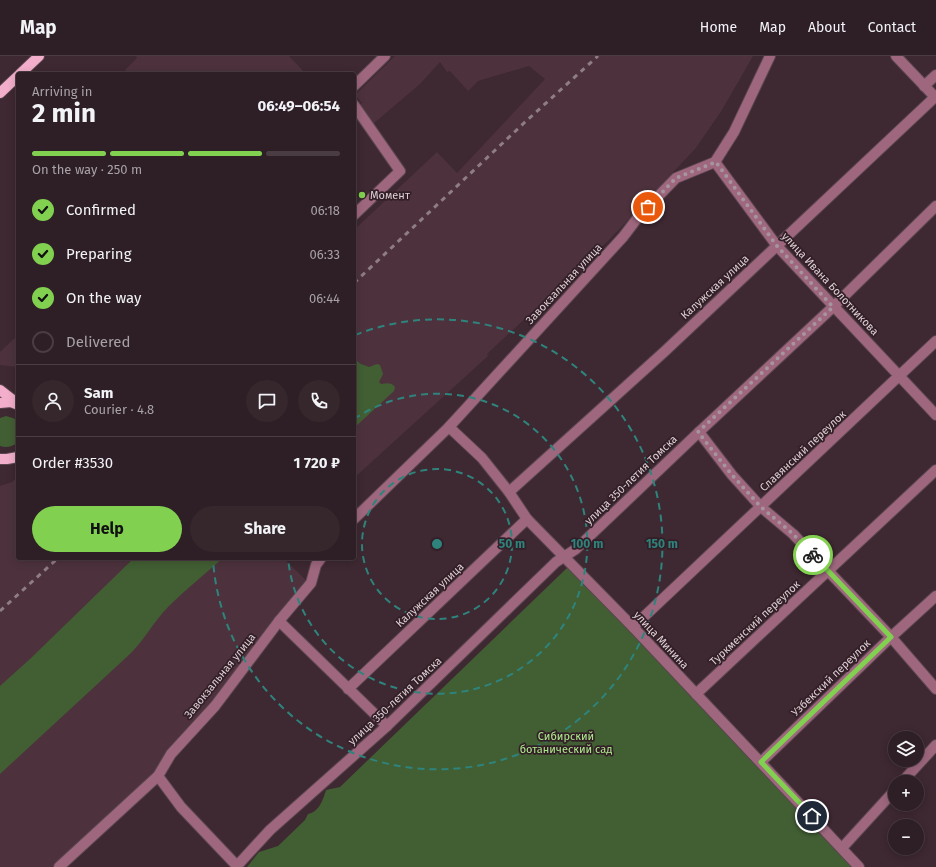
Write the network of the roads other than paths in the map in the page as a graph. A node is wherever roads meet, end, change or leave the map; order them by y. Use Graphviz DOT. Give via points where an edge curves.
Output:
graph roads {
  1 [pos="39,56"];
  2 [pos="385,56"];
  3 [pos="770,56"];
  4 [pos="896,56"];
  5 [pos="22,72"];
  6 [pos="936,75"];
  7 [pos="16,78"];
  8 [pos="356,84"];
  9 [pos="924,86"];
  10 [pos="0,93"];
  11 [pos="935,97"];
  12 [pos="356,108"];
  13 [pos="716,162"];
  14 [pos="936,206"];
  15 [pos="356,213"];
  16 [pos="777,246"];
  17 [pos="833,307"];
  18 [pos="936,341"];
  19 [pos="899,376"];
  20 [pos="0,390"];
  21 [pos="16,402"];
  22 [pos="0,403"];
  23 [pos="16,403"];
  24 [pos="936,415"];
  25 [pos="449,427"];
  26 [pos="698,432"];
  27 [pos="16,457"];
  28 [pos="0,459"];
  29 [pos="936,470"];
  30 [pos="509,492"];
  31 [pos="761,507"];
  32 [pos="356,517"];
  33 [pos="527,519"];
  34 [pos="565,557"];
  35 [pos="320,560"];
  36 [pos="828,571"];
  37 [pos="936,596"];
  38 [pos="279,621"];
  39 [pos="633,627"];
  40 [pos="891,637"];
  41 [pos="936,688"];
  42 [pos="348,689"];
  43 [pos="696,694"];
  44 [pos="387,726"];
  45 [pos="936,745"];
  46 [pos="761,762"];
  47 [pos="908,775"];
  48 [pos="158,776"];
  49 [pos="888,798"];
  50 [pos="842,848"];
  51 [pos="237,866"];
  52 [pos="59,867"];
  53 [pos="859,867"];
  1 -- 5 [label="main road"];
  2 -- 8 [label="street"];
  3 -- 13 [label="street" via="734,132"];
  4 -- 9 [label="street"];
  6 -- 9 [label="street"];
  7 -- 10 [label="main road"];
  9 -- 11 [label="street"];
  11 -- 16 [label="street, Калужская улица"];
  12 -- 15 [label="street" via="400,172"];
  13 -- 16 [label="street, улица Ивана Болотникова"];
  13 -- 25 [label="street, Завокзальная улица" via="676,178"];
  14 -- 17 [label="street, улица 350-летия Томска"];
  16 -- 17 [label="street, улица Ивана Болотникова"];
  16 -- 30 [label="street, Калужская улица"];
  17 -- 19 [label="street, улица Ивана Болотникова"];
  17 -- 26 [label="street, улица 350-летия Томска"];
  18 -- 19 [label="street, Славянский переулок"];
  19 -- 24 [label="street, улица Ивана Болотникова"];
  19 -- 31 [label="street, Славянский переулок"];
  20 -- 21 [label="main road"];
  22 -- 23 [label="main road"];
  25 -- 30 [label="street, улица Минина" via="482,458"];
  25 -- 32 [label="street, Завокзальная улица"];
  26 -- 31 [label="street"];
  26 -- 34 [label="street, улица 350-летия Томска"];
  27 -- 28 [label="main road"];
  29 -- 36 [label="street, Туркменский переулок"];
  30 -- 33 [label="street, улица Минина"];
  31 -- 36 [label="street" via="793,534"];
  31 -- 39 [label="street, Славянский переулок"];
  33 -- 34 [label="street, улица Минина"];
  33 -- 42 [label="street, Калужская улица"];
  34 -- 39 [label="street, улица Минина"];
  34 -- 44 [label="street, улица 350-летия Томска" via="556,562"];
  35 -- 38 [label="street, Завокзальная улица" via="311,583"];
  36 -- 40 [label="street"];
  36 -- 43 [label="street, Туркменский переулок"];
  37 -- 40 [label="street, Узбекский переулок"];
  38 -- 42 [label="street"];
  38 -- 48 [label="street, Завокзальная улица" via="215,706 170,754"];
  39 -- 43 [label="street, улица Минина"];
  40 -- 41 [label="street"];
  40 -- 46 [label="street, Узбекский переулок"];
  42 -- 44 [label="street"];
  43 -- 46 [label="street, улица Минина"];
  44 -- 51 [label="street, улица 350-летия Томска" via="270,830"];
  45 -- 47 [label="street"];
  46 -- 50 [label="street, улица Минина"];
  48 -- 51 [label="street" via="181,807"];
  48 -- 52 [label="street, Завокзальная улица"];
  49 -- 50 [label="street"];
  50 -- 53 [label="street, улица Минина"];
}
